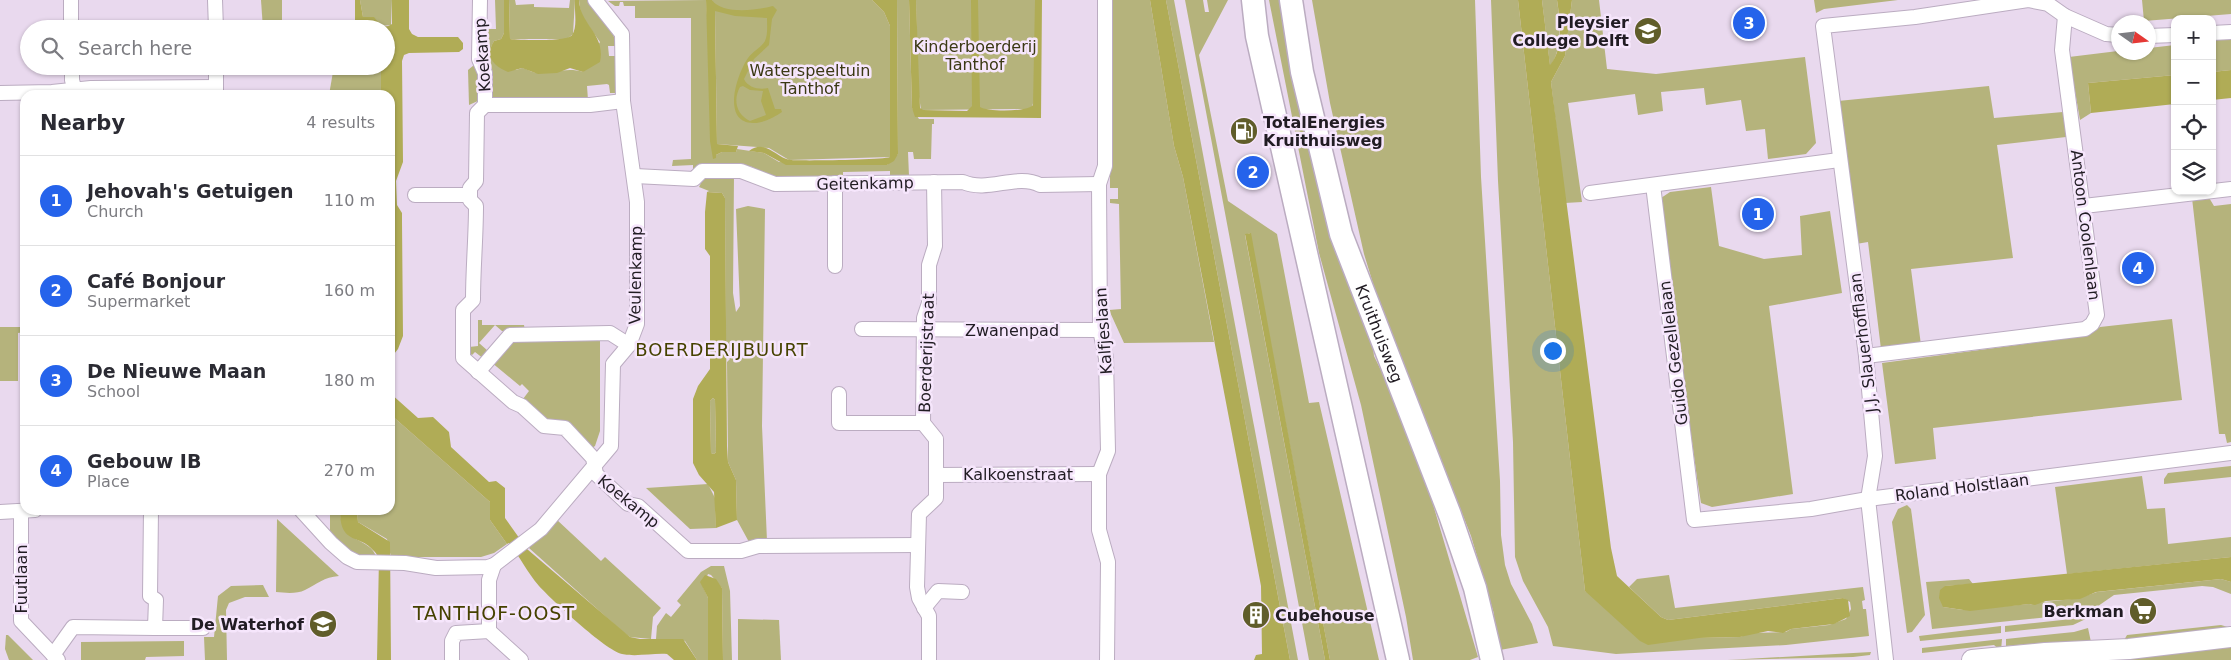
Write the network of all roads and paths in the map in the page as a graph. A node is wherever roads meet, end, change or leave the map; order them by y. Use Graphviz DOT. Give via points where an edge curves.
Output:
graph roads {
  1 [pos="71,0"];
  2 [pos="215,0"];
  3 [pos="480,0"];
  4 [pos="595,0"];
  5 [pos="1105,0"];
  6 [pos="1253,0"];
  7 [pos="1291,0"];
  8 [pos="2066,16"];
  9 [pos="71,20"];
  10 [pos="216,20"];
  11 [pos="2231,32"];
  12 [pos="2216,33"];
  13 [pos="2111,34"];
  14 [pos="2171,35"];
  15 [pos="2156,36"];
  16 [pos="73,75"];
  17 [pos="216,75"];
  18 [pos="76,90"];
  19 [pos="216,90"];
  20 [pos="0,93"];
  21 [pos="20,93"];
  22 [pos="623,101"];
  23 [pos="485,105"];
  24 [pos="1839,160"];
  25 [pos="635,176"];
  26 [pos="934,182"];
  27 [pos="835,184"];
  28 [pos="1100,184"];
  29 [pos="1653,185"];
  30 [pos="2231,189"];
  31 [pos="1590,193"];
  32 [pos="415,195"];
  33 [pos="470,195"];
  34 [pos="2084,206"];
  35 [pos="835,266"];
  36 [pos="862,329"];
  37 [pos="924,330"];
  38 [pos="1100,330"];
  39 [pos="629,345"];
  40 [pos="1866,356"];
  41 [pos="478,372"];
  42 [pos="839,394"];
  43 [pos="923,423"];
  44 [pos="2231,453"];
  45 [pos="594,466"];
  46 [pos="1098,474"];
  47 [pos="937,475"];
  48 [pos="1868,499"];
  49 [pos="0,512"];
  50 [pos="20,512"];
  51 [pos="151,515"];
  52 [pos="306,515"];
  53 [pos="1694,520"];
  54 [pos="918,545"];
  55 [pos="494,565"];
  56 [pos="962,592"];
  57 [pos="924,608"];
  58 [pos="155,628"];
  59 [pos="203,628"];
  60 [pos="489,631"];
  61 [pos="2231,637"];
  62 [pos="56,657"];
  63 [pos="452,660"];
  64 [pos="521,660"];
  65 [pos="929,660"];
  66 [pos="1107,660"];
  67 [pos="1398,660"];
  68 [pos="1492,660"];
  69 [pos="1886,660"];
  70 [pos="1972,660"];
  1 -- 9 [label="street"];
  2 -- 10 [label="street"];
  3 -- 23 [label="street, Koekamp" via="479,59 485,73"];
  4 -- 22 [label="street, Veulenkamp" via="622,34"];
  5 -- 28 [label="street, Kalfjeslaan" via="1105,166"];
  6 -- 67 [label="main road" via="1257,36"];
  7 -- 68 [label="main road, Kruithuisweg" via="1302,72 1341,234 1450,515 1475,588"];
  8 -- 13 [label="street"];
  8 -- 24 [label="street, J.J. Slauerhofflaan" via="2048,4 2028,0 1915,17 1823,26"];
  8 -- 34 [label="street, Antoon Coolenlaan" via="2062,50"];
  11 -- 12 [label="street"];
  14 -- 15 [label="street"];
  16 -- 18 [label="street"];
  17 -- 19 [label="street"];
  20 -- 21 [label="street"];
  22 -- 23 [label="street" via="590,105"];
  22 -- 25 [label="street, Veulenkamp" via="629,158"];
  23 -- 33 [label="street, Koekamp" via="476,113 476,181 470,188"];
  24 -- 29 [label="street"];
  24 -- 40 [label="street, J.J. Slauerhofflaan"];
  25 -- 27 [label="street, Geitenkamp" via="694,179 702,171 740,171 775,184"];
  25 -- 39 [label="street, Veulenkamp" via="637,324"];
  26 -- 27 [label="street, Geitenkamp"];
  26 -- 28 [label="street, Geitenkamp" via="970,185 1023,181 1040,185"];
  26 -- 37 [label="street, Boerderijstraat" via="935,246 929,265 929,303"];
  27 -- 35 [label="street"];
  28 -- 38 [label="street, Kalfjeslaan"];
  29 -- 31 [label="street"];
  29 -- 53 [label="street, Guido Gezellelaan"];
  30 -- 34 [label="street"];
  32 -- 33 [label="street"];
  33 -- 41 [label="street, Koekamp" via="476,206 476,242 473,250 473,300 463,310 463,358"];
  34 -- 40 [label="street, Antoon Coolenlaan" via="2097,315 2085,329"];
  36 -- 37 [label="street, Zwanenpad"];
  37 -- 38 [label="street, Zwanenpad"];
  37 -- 43 [label="street, Boerderijstraat"];
  38 -- 46 [label="street, Kalfjeslaan" via="1106,358 1108,451"];
  39 -- 41 [label="street" via="610,333 510,335"];
  39 -- 45 [label="street, Veulenkamp" via="613,364 611,446"];
  40 -- 48 [label="street, J.J. Slauerhofflaan" via="1876,456"];
  41 -- 45 [label="street, Koekamp" via="544,426 565,428 584,446 593,458"];
  42 -- 43 [label="street" via="839,424"];
  43 -- 47 [label="street, Boerderijstraat" via="936,439"];
  44 -- 48 [label="street, Roland Holstlaan"];
  45 -- 54 [label="street, Koekamp" via="596,474 621,498 638,506 688,551 742,551 758,546"];
  45 -- 55 [label="street, Veulenkamp" via="541,529"];
  46 -- 47 [label="street, Kalkoenstraat"];
  46 -- 66 [label="street, Kalfjeslaan" via="1099,530 1108,562"];
  47 -- 54 [label="street, Boerderijstraat" via="936,498 919,514"];
  48 -- 53 [label="street, Roland Holstlaan" via="1811,509"];
  48 -- 69 [label="street, J.J. Slauerhofflaan"];
  49 -- 50 [label="street"];
  50 -- 62 [label="street, Fuutlaan" via="20,621"];
  51 -- 58 [label="street" via="150,596 156,600"];
  52 -- 55 [label="street" via="347,557 357,562 436,568"];
  54 -- 57 [label="street, Boerderijstraat" via="917,587"];
  55 -- 60 [label="street" via="489,580"];
  56 -- 57 [label="street" via="938,591"];
  57 -- 65 [label="street, Boerderijstraat" via="929,616"];
  58 -- 59 [label="street"];
  58 -- 62 [label="street" via="73,627"];
  60 -- 63 [label="street" via="456,633 452,641"];
  60 -- 64 [label="street"];
  61 -- 70 [label="street" via="2129,649"];
}
